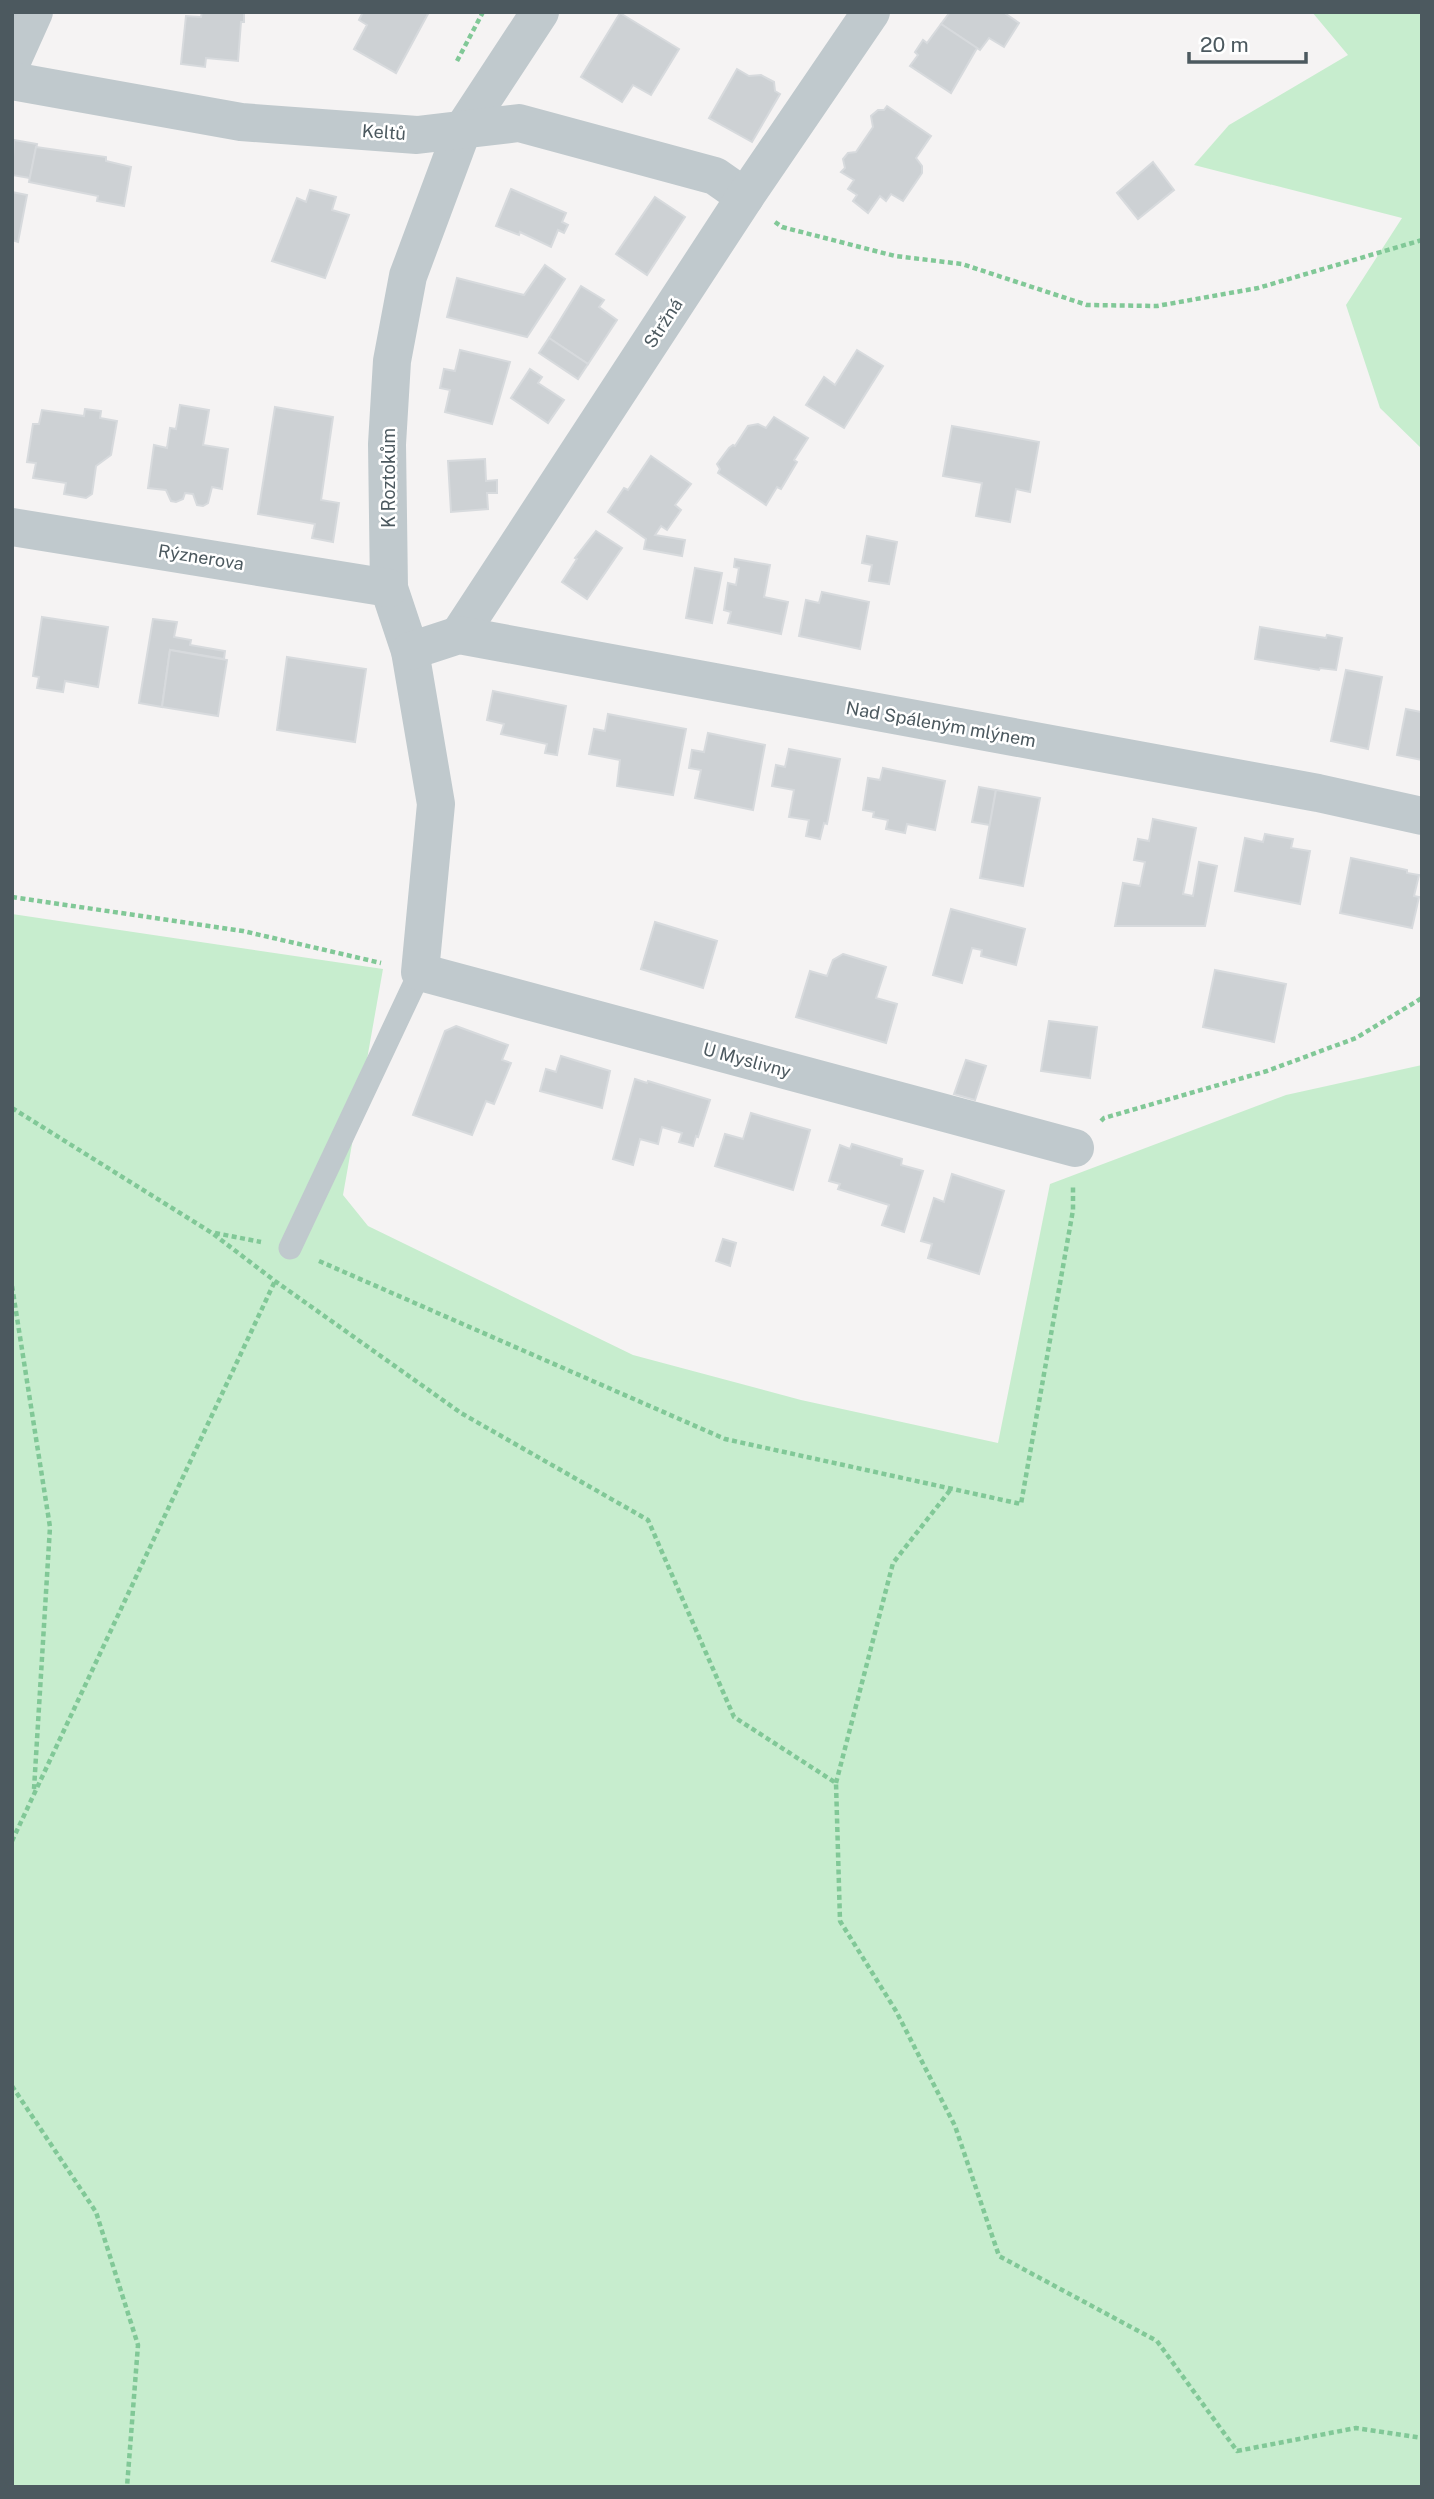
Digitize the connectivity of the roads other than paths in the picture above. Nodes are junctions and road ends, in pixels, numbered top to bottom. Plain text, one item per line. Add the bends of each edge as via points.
1 (34, 12) edge
2 (540, 12) edge
3 (871, 12) edge
4 (12, 61) edge
5 (12, 81) edge
6 (462, 131) junction
7 (745, 197) junction
8 (12, 527) edge
9 (389, 588) junction
10 (459, 635) junction
11 (410, 651) junction
12 (1422, 817) edge
13 (420, 972) junction
14 (1075, 1148) road end
15 (290, 1248) road end

1 - 4 street
2 - 6 street, K Roztokům
3 - 7 street, Stržná
5 - 6 street, Keltů via 241,122 417,135
6 - 7 street, Keltů via 519,123 715,176
6 - 9 street, K Roztokům via 408,276 392,361 387,444
7 - 10 street, Stržná
8 - 9 street, Rýznerova
9 - 11 street, K Roztokům
10 - 11 street
10 - 12 street, Nad Spáleným mlýnem via 1318,793
11 - 13 street, K Roztokům via 436,804
13 - 14 street, U Myslivny
13 - 15 lane

